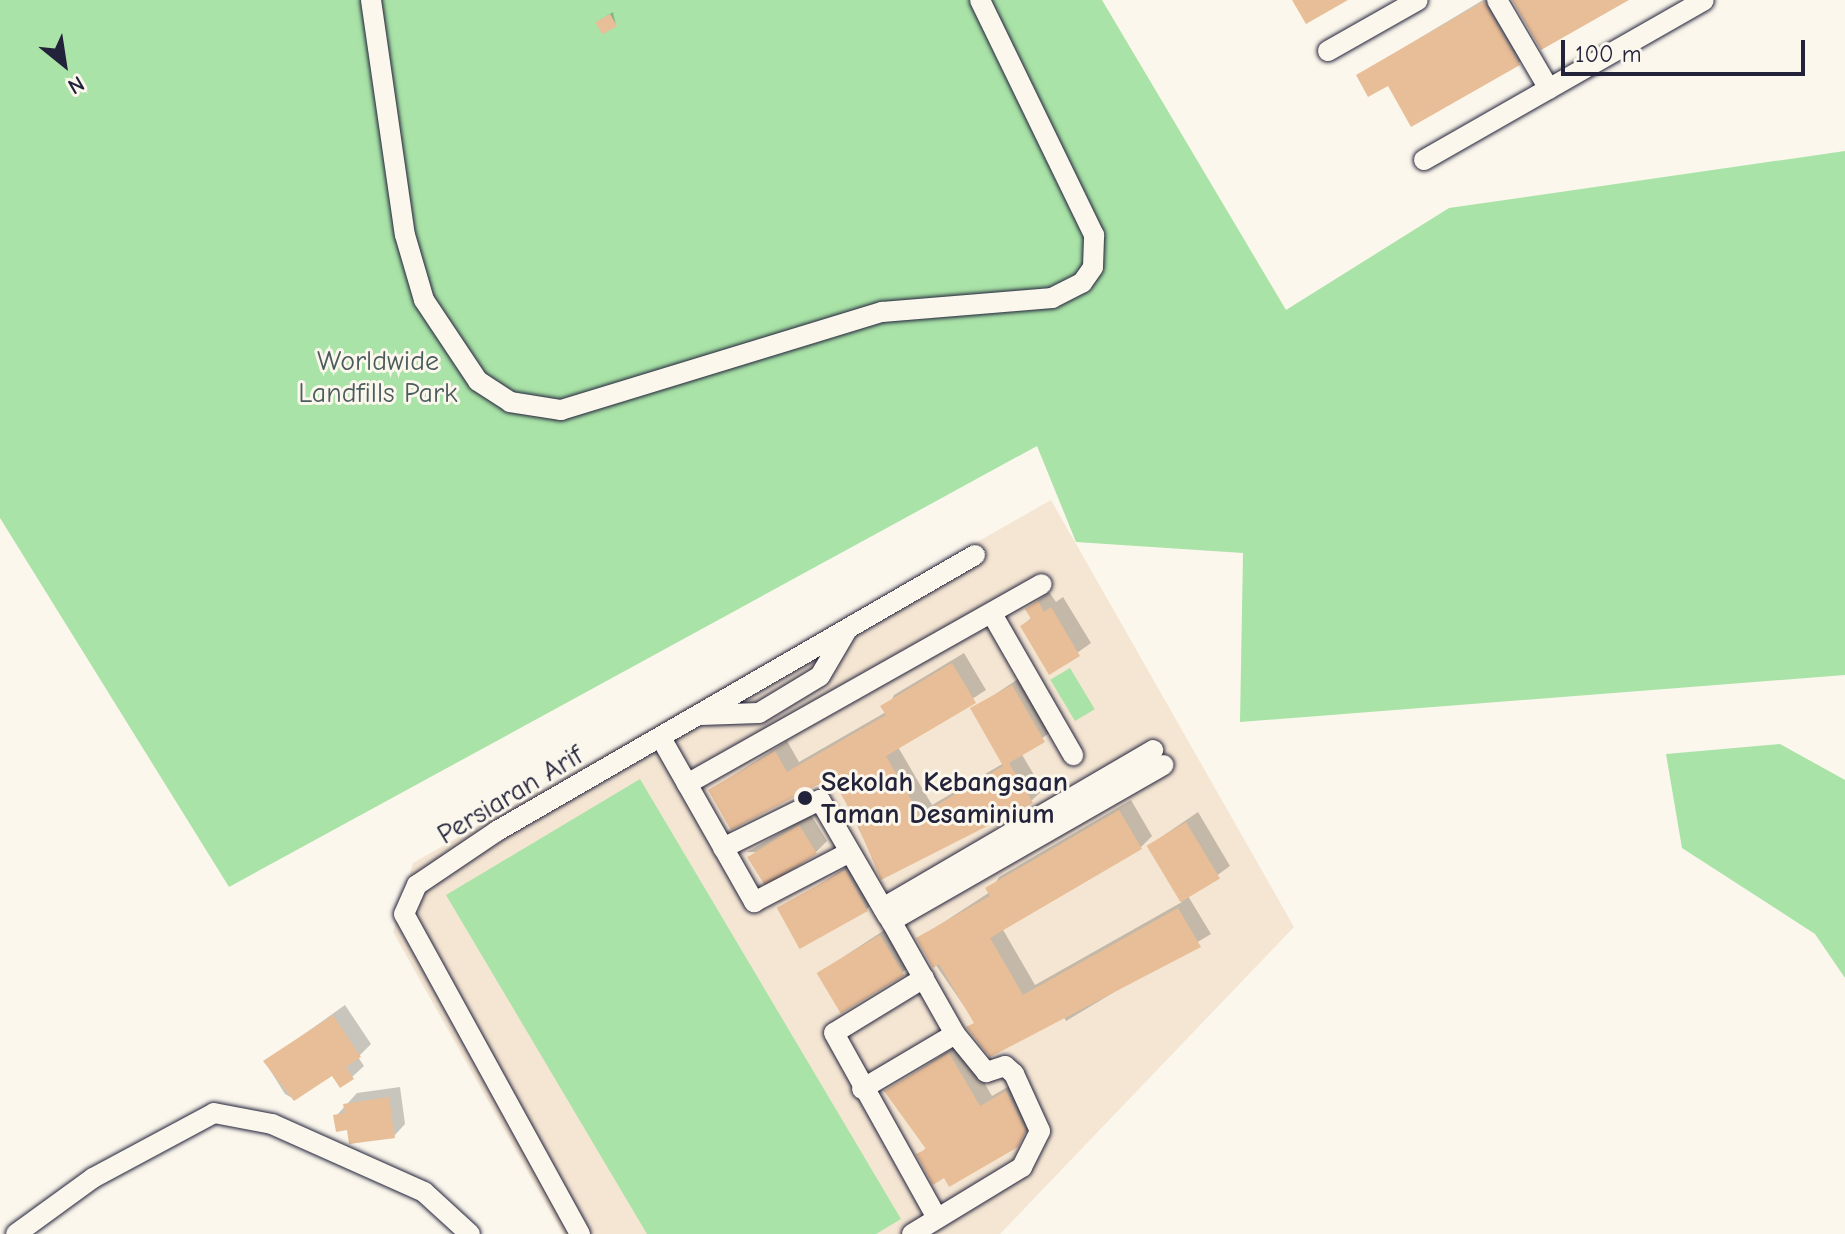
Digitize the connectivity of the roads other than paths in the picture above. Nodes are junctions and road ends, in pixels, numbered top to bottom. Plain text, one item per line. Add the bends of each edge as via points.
1 (371, 0) edge
2 (980, 0) edge
3 (1418, 0) edge
4 (1497, 0) edge
5 (1704, 0) edge
6 (1328, 51) dead end
7 (1549, 89) junction
8 (1424, 160) dead end
9 (975, 555) dead end
10 (1042, 584) dead end
11 (992, 614) junction
12 (661, 738) junction
13 (1073, 755) dead end
14 (1158, 758) dead end
15 (687, 784) junction
16 (723, 848) junction
17 (850, 852) junction
18 (887, 914) junction
19 (924, 978) junction
20 (955, 1034) junction
21 (862, 1089) junction
22 (937, 1218) junction
23 (16, 1234) edge
24 (470, 1234) edge
25 (580, 1234) edge
26 (912, 1234) edge

1 - 2 street via 397,189 424,300 478,381 510,402 561,410 882,312 1052,298 1082,283 1093,267 1094,235
3 - 6 street
4 - 7 street
5 - 7 street
7 - 8 street
9 - 12 street, Persiaran Arif
10 - 11 street
11 - 13 street
11 - 15 street
12 - 15 street
12 - 25 street, Persiaran Arif via 417,885 404,914
14 - 18 street
15 - 16 street
16 - 17 street via 820,800
16 - 17 street via 754,902
17 - 18 street
18 - 19 street
19 - 20 street
19 - 21 street via 834,1033
20 - 21 street
20 - 22 street via 986,1072 1005,1066 1014,1074 1040,1131 1022,1167
21 - 22 street
22 - 26 street
23 - 24 street via 93,1178 214,1113 272,1124 424,1192

